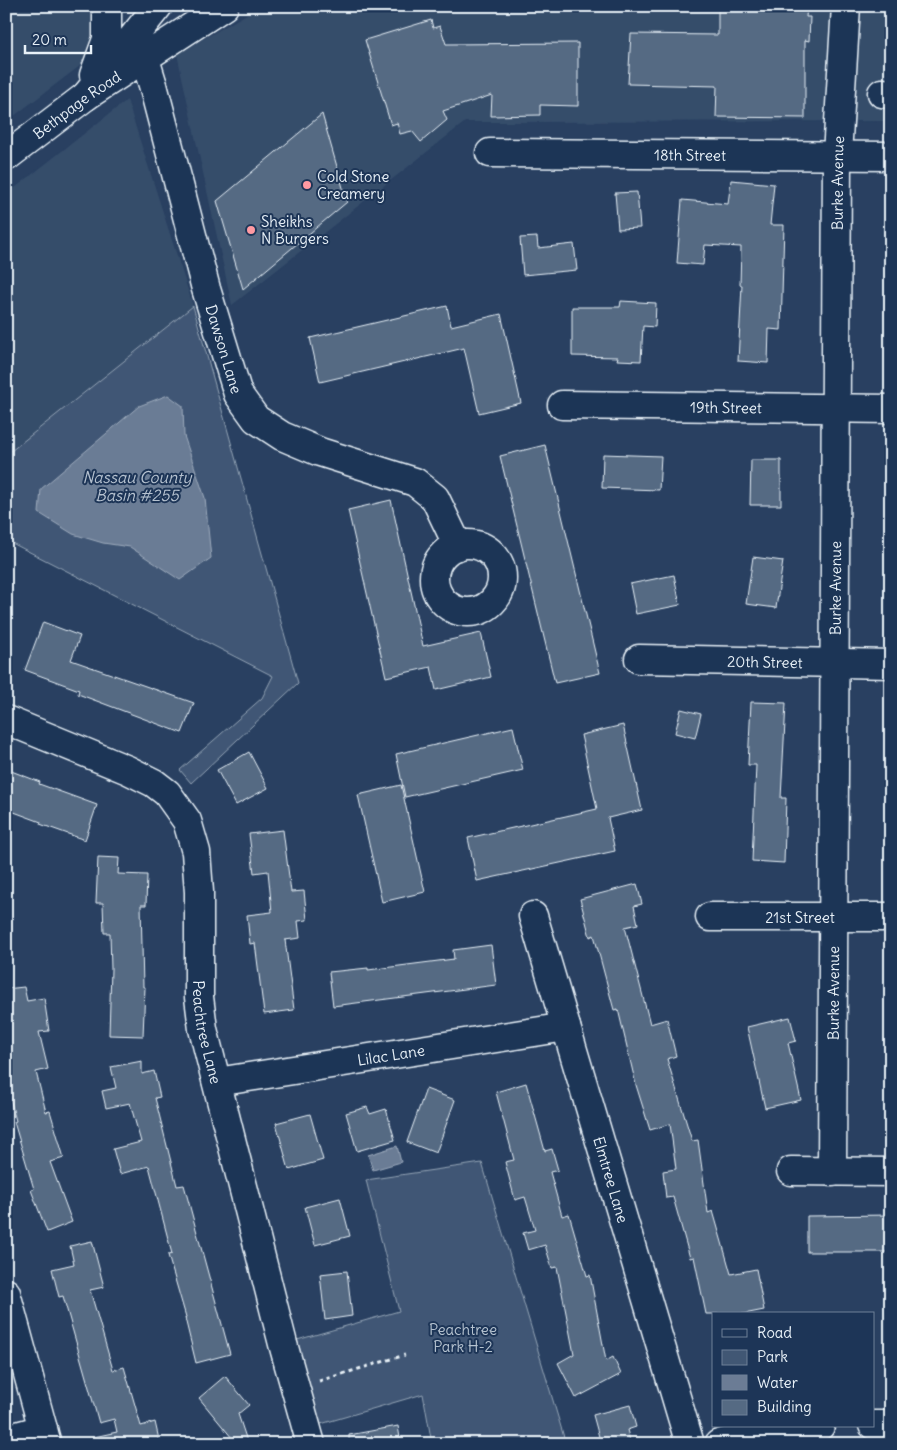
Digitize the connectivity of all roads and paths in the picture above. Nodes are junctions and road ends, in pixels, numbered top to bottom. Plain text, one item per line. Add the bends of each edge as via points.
1 (107, 6) edge
2 (158, 6) edge
3 (224, 6) edge
4 (846, 6) edge
5 (141, 45) junction
6 (86, 96) junction
7 (490, 153) dead end
8 (837, 155) junction
9 (891, 156) edge
10 (6, 157) edge
11 (562, 405) dead end
12 (836, 409) junction
13 (891, 409) edge
14 (458, 546) dead end
15 (639, 659) dead end
16 (834, 664) junction
17 (891, 664) edge
18 (6, 720) edge
19 (533, 916) dead end
20 (832, 916) junction
21 (710, 917) dead end
22 (891, 917) edge
23 (566, 1027) junction
24 (216, 1082) junction
25 (791, 1171) dead end
26 (832, 1172) junction
27 (891, 1172) edge
28 (6, 1293) edge
29 (404, 1355) dead end
30 (295, 1389) junction
31 (874, 1425) edge
32 (891, 1425) edge
33 (798, 1428) edge
34 (45, 1437) edge
35 (6, 1440) edge
36 (311, 1444) edge
37 (690, 1444) edge
38 (718, 1444) edge

1 - 6 street via 107,39
2 - 5 street, Bethpage Road
3 - 5 street
4 - 8 street, Burke Avenue
5 - 6 street, Bethpage Road
5 - 14 street, Dawson Lane via 206,289 238,394 256,419 282,436 320,452 415,482 435,498
6 - 10 street, Bethpage Road
7 - 8 street, 18th Street
8 - 9 street, 18th Street
8 - 12 street, Burke Avenue
11 - 12 street, 19th Street
12 - 13 street, 19th Street
12 - 16 street, Burke Avenue
15 - 16 street, 20th Street
16 - 17 street, 20th Street
16 - 20 street, Burke Avenue
18 - 24 street, Peachtree Lane via 154,782 167,793 187,821 196,852 199,892 199,998
19 - 23 street, Elmtree Lane
20 - 21 street, 21st Street
20 - 22 street, 21st Street
20 - 26 street, Burke Avenue
23 - 24 street, Lilac Lane
23 - 37 street, Elmtree Lane
24 - 30 street, Peachtree Lane
25 - 26 street
26 - 27 street
28 - 34 street
29 - 30 path
30 - 36 street, Peachtree Lane
31 - 32 street
33 - 38 street via 764,1431
34 - 35 street

